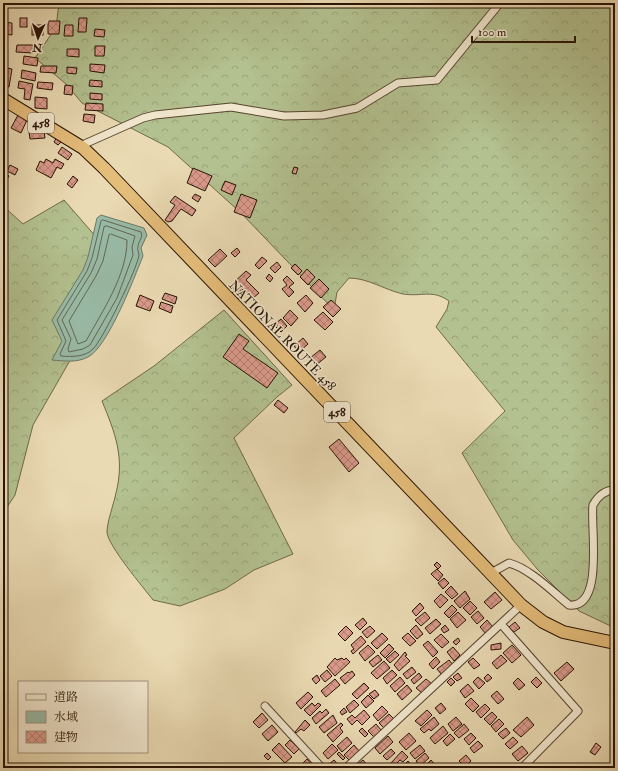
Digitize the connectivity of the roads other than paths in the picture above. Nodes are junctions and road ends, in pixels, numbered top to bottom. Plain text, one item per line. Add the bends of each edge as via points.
1 (500, 3) edge
2 (3, 99) edge
3 (80, 146) junction
4 (615, 490) edge
5 (491, 573) junction
6 (521, 605) junction
7 (501, 624) junction
8 (615, 643) edge
9 (265, 706) dead end
10 (322, 768) edge
11 (346, 768) edge
12 (522, 768) edge

1 - 3 street via 437,80 398,83 357,108 301,117 231,107 155,115
2 - 3 highway, NATIONAL ROUTE 458 / 458
3 - 5 highway, NATIONAL ROUTE 458 / 458 via 104,168
4 - 5 street via 603,493 593,505 591,583 583,602 568,606 526,571 509,563
5 - 6 highway, NATIONAL ROUTE 458 / 458
6 - 7 street
6 - 8 highway, NATIONAL ROUTE 458 / 458 via 543,622 563,632
7 - 11 street
7 - 12 street via 578,711
9 - 10 street

